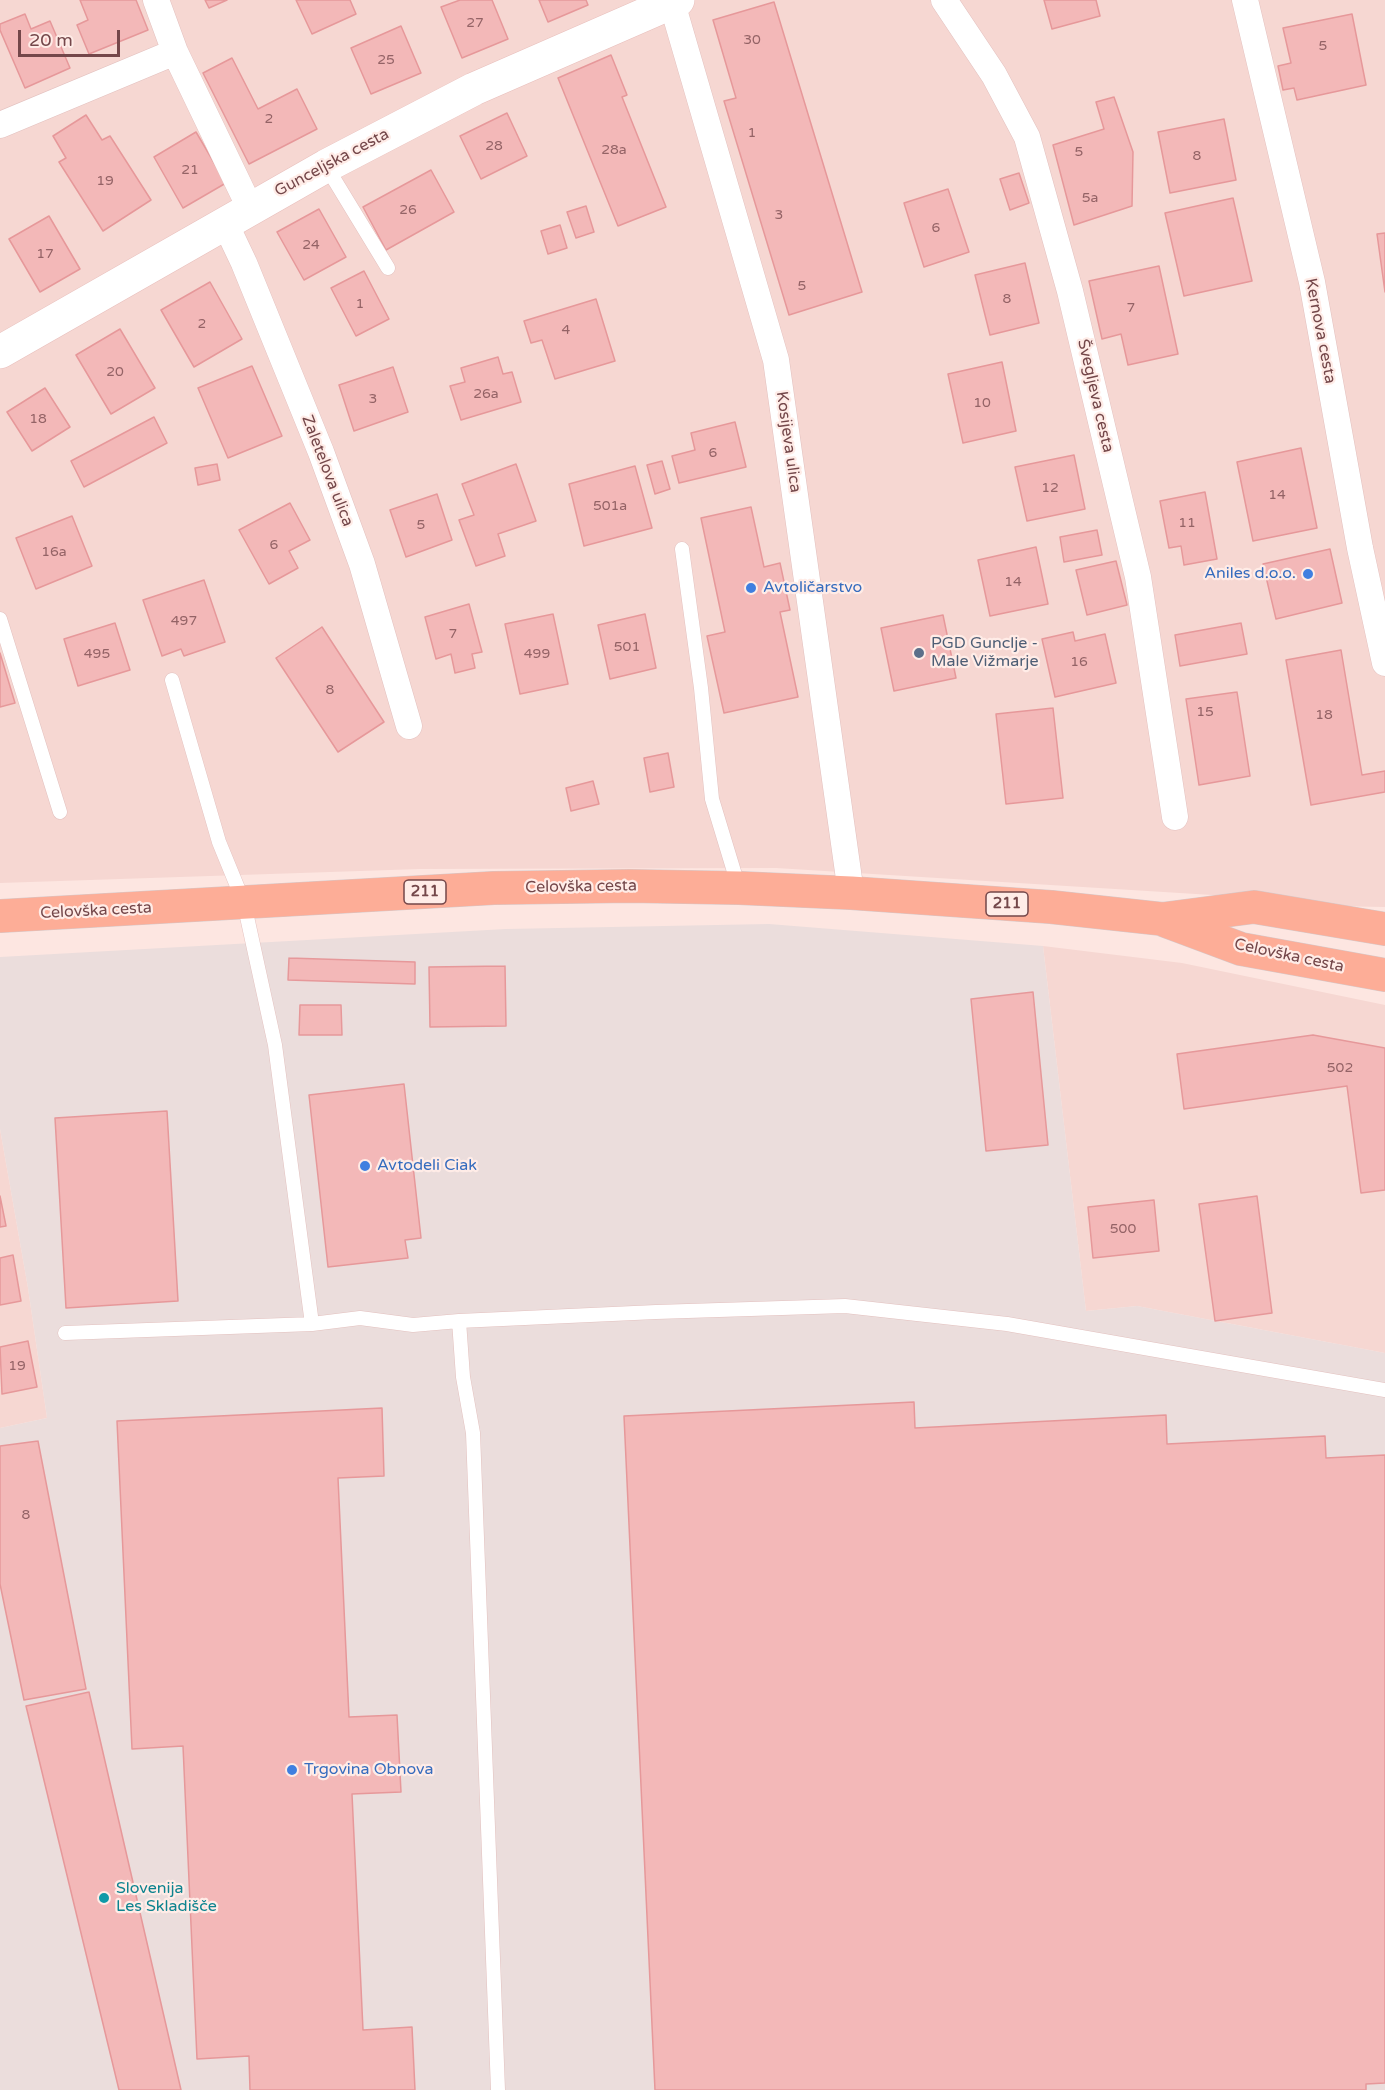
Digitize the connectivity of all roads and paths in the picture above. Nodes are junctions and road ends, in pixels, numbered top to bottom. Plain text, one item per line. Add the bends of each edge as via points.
1 (156, 0) edge
2 (944, 0) edge
3 (1245, 0) edge
4 (675, 1) edge
5 (175, 52) junction
6 (0, 125) edge
7 (326, 166) junction
8 (237, 216) junction
9 (388, 268) dead end
10 (0, 352) edge
11 (682, 549) dead end
12 (0, 619) edge
13 (1385, 663) edge
14 (172, 680) dead end
15 (409, 726) dead end
16 (60, 812) dead end
17 (1175, 817) dead end
18 (739, 888) junction
19 (851, 893) junction
20 (244, 903) junction
21 (0, 916) edge
22 (1162, 919) junction
23 (1385, 929) edge
24 (1385, 975) edge
25 (459, 1321) junction
26 (312, 1324) junction
27 (66, 1333) dead end
28 (1385, 1390) edge
29 (498, 2090) edge

1 - 5 street, Zaletelova ulica
2 - 17 street, Švegljeva cesta via 994,75 1027,137 1070,291 1138,577
3 - 13 street, Kernova cesta via 1312,282
4 - 7 street, Gunceljska cesta via 474,88
4 - 19 street, Kosijeva ulica via 776,360
5 - 6 street
5 - 8 street, Zaletelova ulica
7 - 8 street, Gunceljska cesta
7 - 9 lane
8 - 10 street, Gunceljska cesta
8 - 15 street, Zaletelova ulica via 244,263 362,564
11 - 18 lane via 712,799
12 - 16 lane
14 - 20 lane via 219,842
18 - 19 main road, Celovška cesta / 211
18 - 20 main road, Celovška cesta / 211 via 494,888
19 - 22 main road, Celovška cesta / 211
20 - 21 main road, Celovška cesta / 211
20 - 26 lane via 275,1046
22 - 23 main road, Celovška cesta / 211 via 1254,907
22 - 24 main road, Celovška cesta / 211 via 1241,949
25 - 26 lane via 413,1324 360,1318
25 - 28 lane via 845,1305 1007,1324
25 - 29 lane via 473,1433
26 - 27 lane

